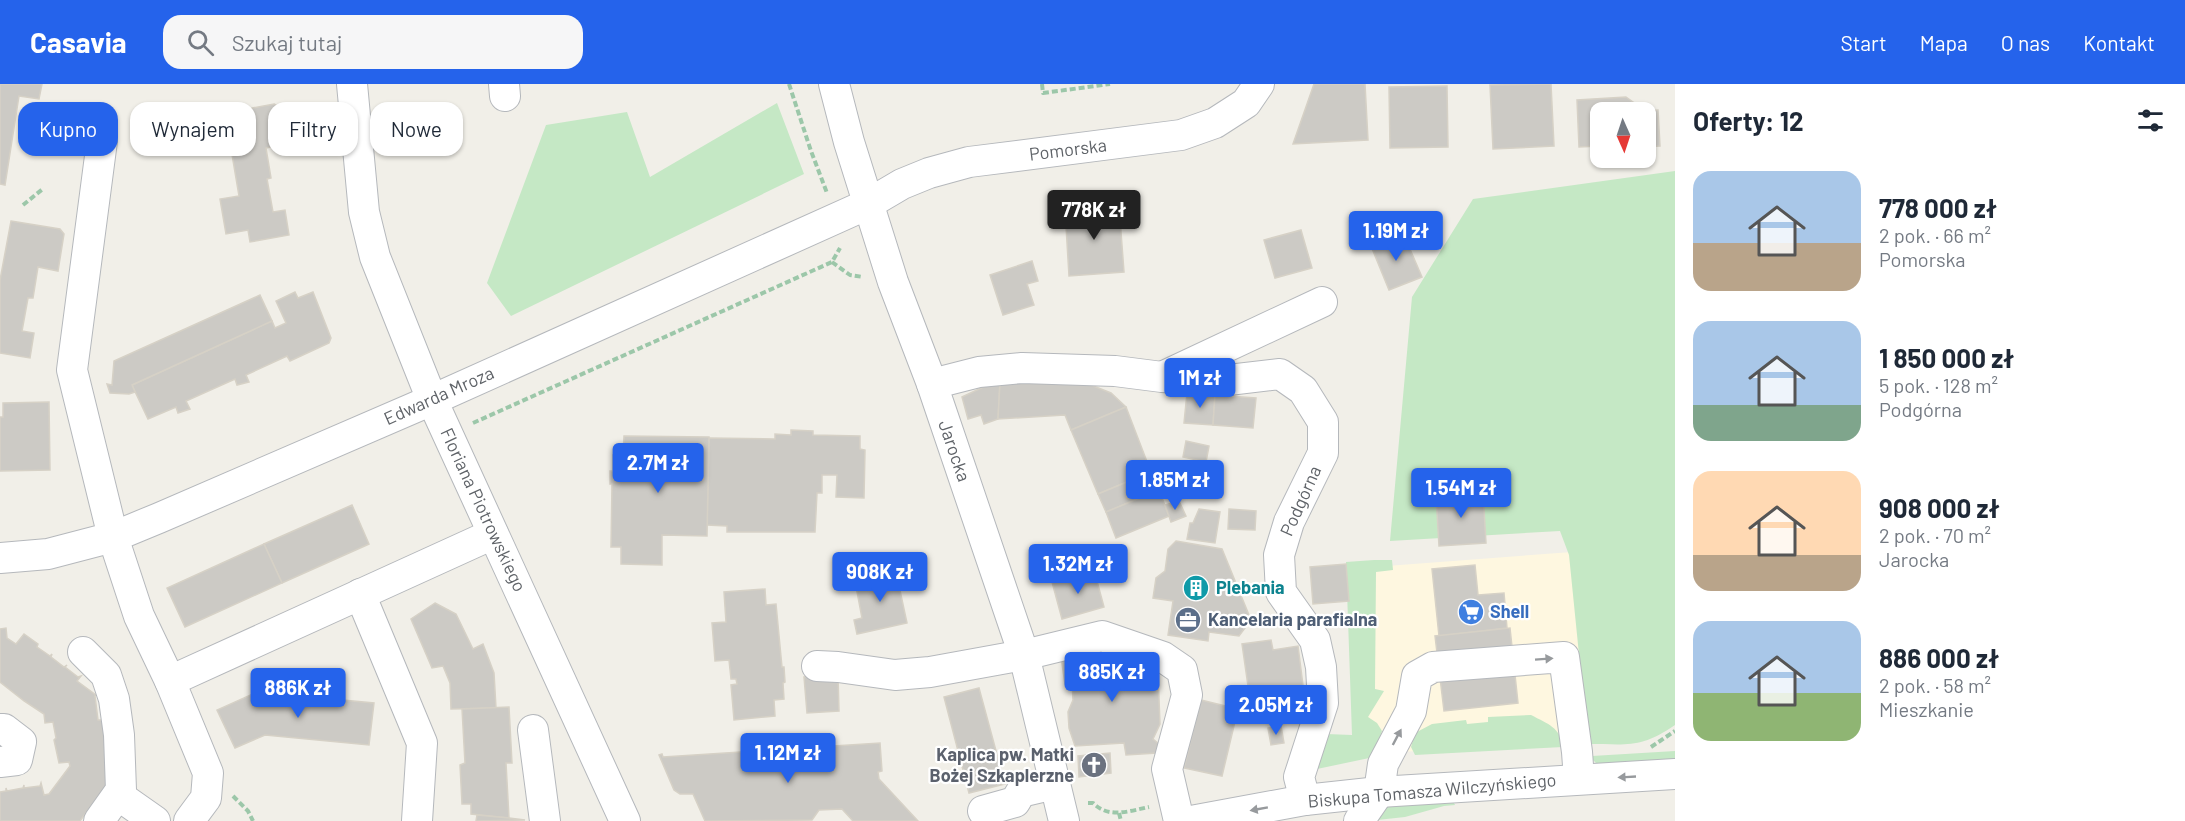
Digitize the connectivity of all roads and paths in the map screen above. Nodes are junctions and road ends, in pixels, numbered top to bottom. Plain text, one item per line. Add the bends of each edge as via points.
1 (352, 84) edge
2 (789, 84) edge
3 (834, 84) edge
4 (1042, 84) edge
5 (1110, 84) edge
6 (1259, 84) edge
7 (100, 156) edge
8 (44, 188) dead end
9 (831, 202) dead end
10 (868, 204) junction
11 (23, 205) dead end
12 (845, 239) dead end
13 (832, 262) junction
14 (866, 277) dead end
15 (1323, 302) dead end
16 (1161, 378) junction
17 (932, 384) junction
18 (432, 400) junction
19 (448, 435) junction
20 (493, 534) junction
21 (114, 537) junction
22 (0, 558) edge
23 (360, 594) junction
24 (83, 652) dead end
25 (1024, 655) junction
26 (817, 666) dead end
27 (170, 681) junction
28 (0, 729) edge
29 (533, 730) dead end
30 (1675, 731) edge
31 (1651, 748) dead end
32 (0, 762) edge
33 (1675, 774) edge
34 (1579, 779) junction
35 (1055, 784) junction
36 (1379, 792) junction
37 (231, 794) dead end
38 (118, 795) junction
39 (1305, 800) junction
40 (983, 811) dead end
41 (1119, 813) dead end
42 (99, 821) edge
43 (155, 821) edge
44 (189, 821) edge
45 (253, 821) edge
46 (417, 821) edge
47 (545, 821) edge
48 (626, 821) edge
49 (1064, 821) edge
50 (1121, 821) edge
51 (1179, 821) edge
52 (1191, 821) edge
53 (1359, 821) edge

1 - 18 street, Floriana Piotrowskiego via 364,212 375,257
2 - 9 path
3 - 10 street, Jarocka
4 - 5 path via 1043,93
6 - 10 street, Pomorska via 1246,103 1215,123 1181,135 969,162 902,184
7 - 21 street via 72,370
8 - 11 path
10 - 17 street, Jarocka
10 - 18 street, Edwarda Mroza
12 - 13 path
13 - 14 path via 850,275
13 - 19 path
15 - 16 street
16 - 17 street, Podgórna via 1115,371 1022,368 979,372
16 - 39 street, Podgórna via 1220,381 1280,374 1303,390 1323,422 1323,453 1289,522 1279,555 1281,592 1315,640 1321,667 1323,703 1299,777
17 - 25 street, Jarocka
18 - 19 street, Floriana Piotrowskiego
18 - 21 street, Edwarda Mroza
19 - 20 street, Floriana Piotrowskiego
20 - 23 street
20 - 48 street, Floriana Piotrowskiego
21 - 22 street, Edwarda Mroza via 48,554
21 - 27 street via 139,615
23 - 27 street
23 - 46 street via 422,743
24 - 38 street via 106,675 114,699 121,790
25 - 26 street via 895,675
25 - 35 street, Jarocka
25 - 51 street via 1102,636 1163,657 1182,670 1187,695 1167,769
27 - 44 street via 208,773 206,798
28 - 32 street via 21,742 17,760
29 - 47 street
30 - 31 path
33 -> 34 street, Biskupa Tomasza Wilczyńskiego
34 - 36 street, Biskupa Tomasza Wilczyńskiego
36 -> 34 street via 1383,764 1411,711 1417,676 1432,667 1564,657
35 - 40 street via 1021,792 1015,802
35 - 49 street, Jarocka
36 - 39 street, Biskupa Tomasza Wilczyńskiego
36 - 53 street
37 - 45 path
38 - 42 street
38 - 43 street
39 -> 52 street, Biskupa Tomasza Wilczyńskiego
41 - 50 path

